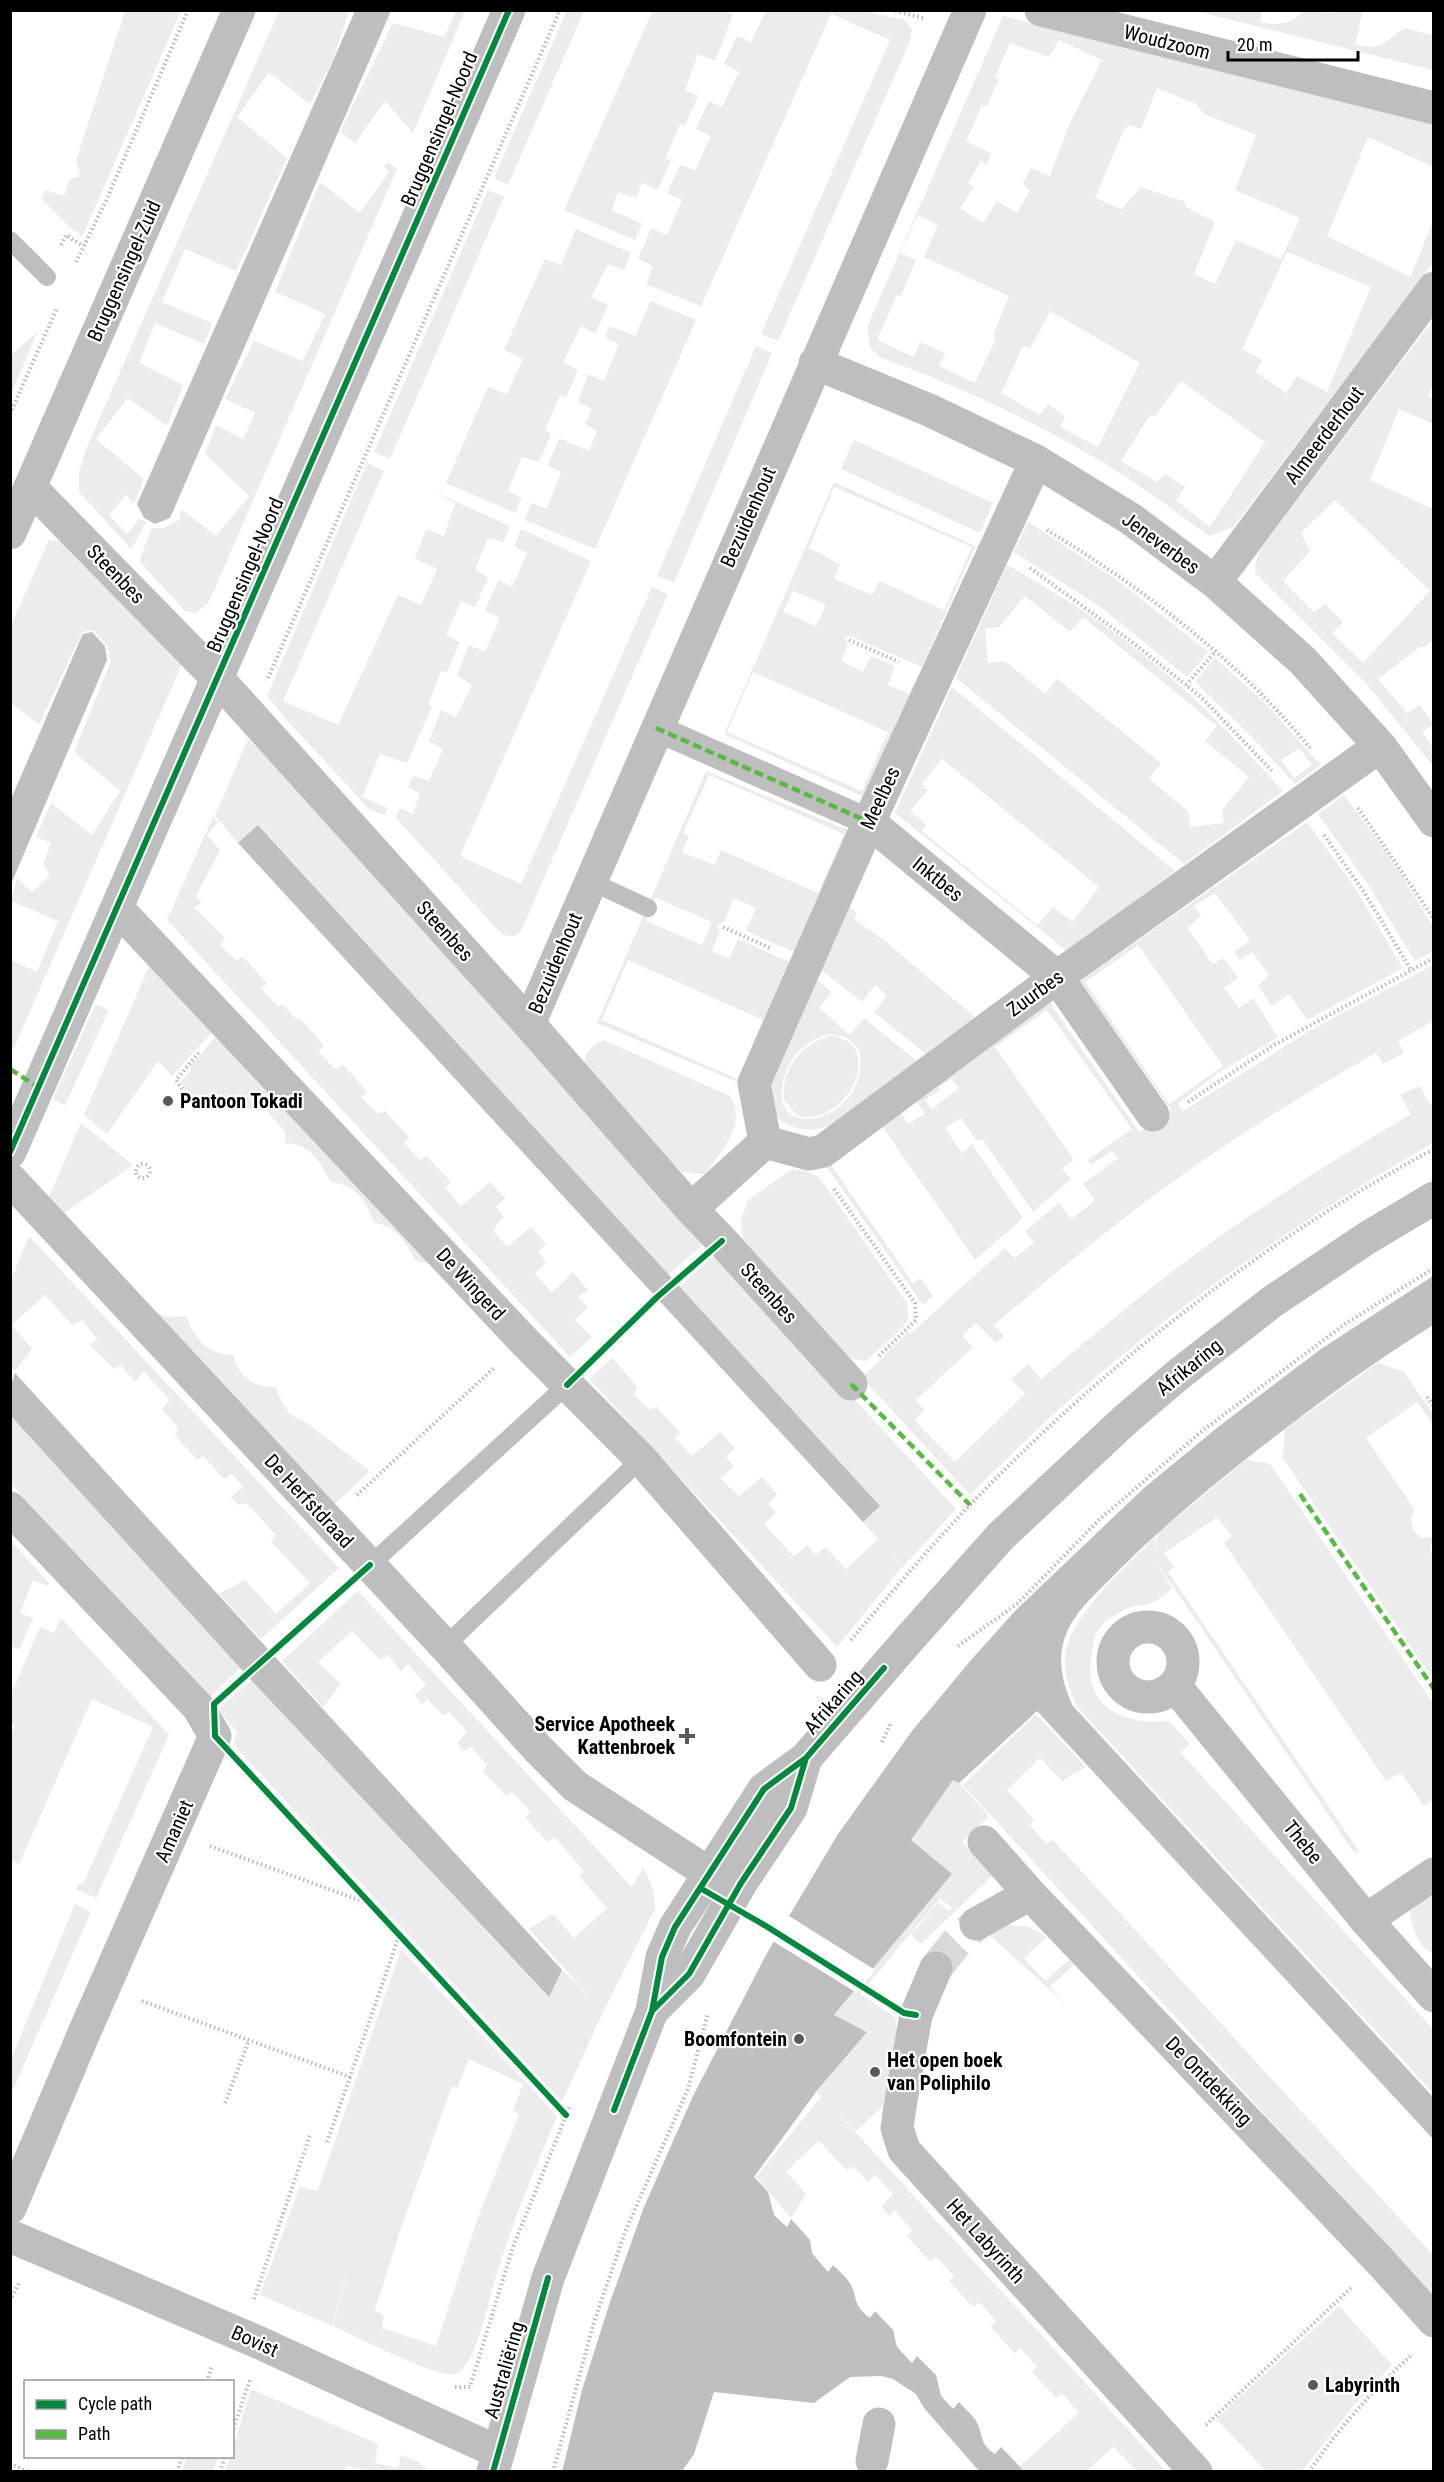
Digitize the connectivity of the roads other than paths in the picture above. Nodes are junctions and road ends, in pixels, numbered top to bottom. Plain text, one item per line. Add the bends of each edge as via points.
1 (238, 10) edge
2 (509, 10) edge
3 (970, 10) edge
4 (1041, 10) edge
5 (1434, 108) edge
6 (10, 240) edge
7 (46, 277) dead end
8 (1434, 288) edge
9 (815, 363) junction
10 (1036, 460) junction
11 (30, 487) junction
12 (10, 532) edge
13 (1215, 582) junction
14 (218, 679) junction
15 (656, 728) junction
16 (1380, 746) junction
17 (1434, 821) edge
18 (868, 822) junction
19 (590, 881) junction
20 (117, 908) junction
21 (648, 908) dead end
22 (1057, 977) junction
23 (529, 1024) junction
24 (1153, 1115) dead end
25 (765, 1142) junction
26 (10, 1152) edge
27 (10, 1179) edge
28 (1434, 1198) edge
29 (691, 1209) junction
30 (851, 1384) road end
31 (567, 1385) junction
32 (641, 1459) junction
33 (10, 1508) edge
34 (369, 1564) junction
35 (445, 1646) junction
36 (820, 1665) dead end
37 (1175, 1686) dead end
38 (806, 1758) junction
39 (984, 1842) dead end
40 (710, 1872) junction
41 (1434, 1874) edge
42 (736, 1891) junction
43 (1030, 1894) junction
44 (1366, 1920) junction
45 (976, 1924) tunnel mouth
46 (936, 1968) tunnel mouth
47 (1434, 1996) edge
48 (652, 2012) junction
49 (10, 2208) edge
50 (10, 2236) edge
51 (1434, 2321) edge
52 (879, 2424) dead end
53 (872, 2461) dead end
54 (1186, 2461) edge
55 (496, 2462) edge

1 - 11 street, Bruggensingel-Zuid
2 - 14 street, Bruggensingel-Noord
3 - 9 street, Bezuidenhout
4 - 5 street, Woudzoom
6 - 7 lane
8 - 13 street, Almeerderhout
9 - 10 street, Jeneverbes
9 - 15 street, Bezuidenhout
10 - 13 street, Jeneverbes via 1131,519
10 - 18 street, Meelbes
11 - 12 street, Bruggensingel-Zuid
11 - 14 street, Steenbes
13 - 16 street, Jeneverbes via 1303,661
14 - 20 street, Bruggensingel-Noord
14 - 23 street, Steenbes
15 - 18 street, Inktbes
15 - 19 street, Bezuidenhout
16 - 17 street, Jeneverbes
16 - 22 street, Zuurbes
18 - 22 street, Inktbes
18 - 25 street, Meelbes via 754,1083
19 - 21 lane
19 - 23 street, Bezuidenhout
20 - 26 street, Bruggensingel-Noord
20 - 31 street, De Wingerd
22 - 24 street, Inktbes
22 - 25 street, Zuurbes via 823,1151 810,1154
23 - 29 street, Steenbes
25 - 29 street
27 - 34 street, De Herfstdraad
28 - 38 street, Afrikaring via 1273,1301 1125,1420 1001,1536
29 - 30 street, Steenbes
31 - 32 street, De Wingerd
31 - 34 lane
32 - 35 lane
32 - 36 street, De Wingerd
33 - 49 street, Amaniet via 198,1707 215,1736
34 - 35 street, De Herfstdraad
35 - 40 street, De Herfstdraad via 575,1786
37 - 44 street, Thebe
38 - 40 street, Afrikaring via 764,1790
38 - 42 street, Afrikaring via 791,1808
39 - 43 street, De Ontdekking
40 - 42 street, De Herfstdraad
40 - 48 street, Australiëring via 675,1927 662,1957
41 - 44 street
42 - 48 street, Australiëring via 689,1974
43 - 45 street
43 - 51 street, De Ontdekking
44 - 47 street, Thebe
46 - 54 street, Het Labyrinth via 916,2015 900,2100 897,2127 904,2150
48 - 55 street, Australiëring via 548,2278
50 - 55 street, Bovist via 260,2343
52 - 53 street

